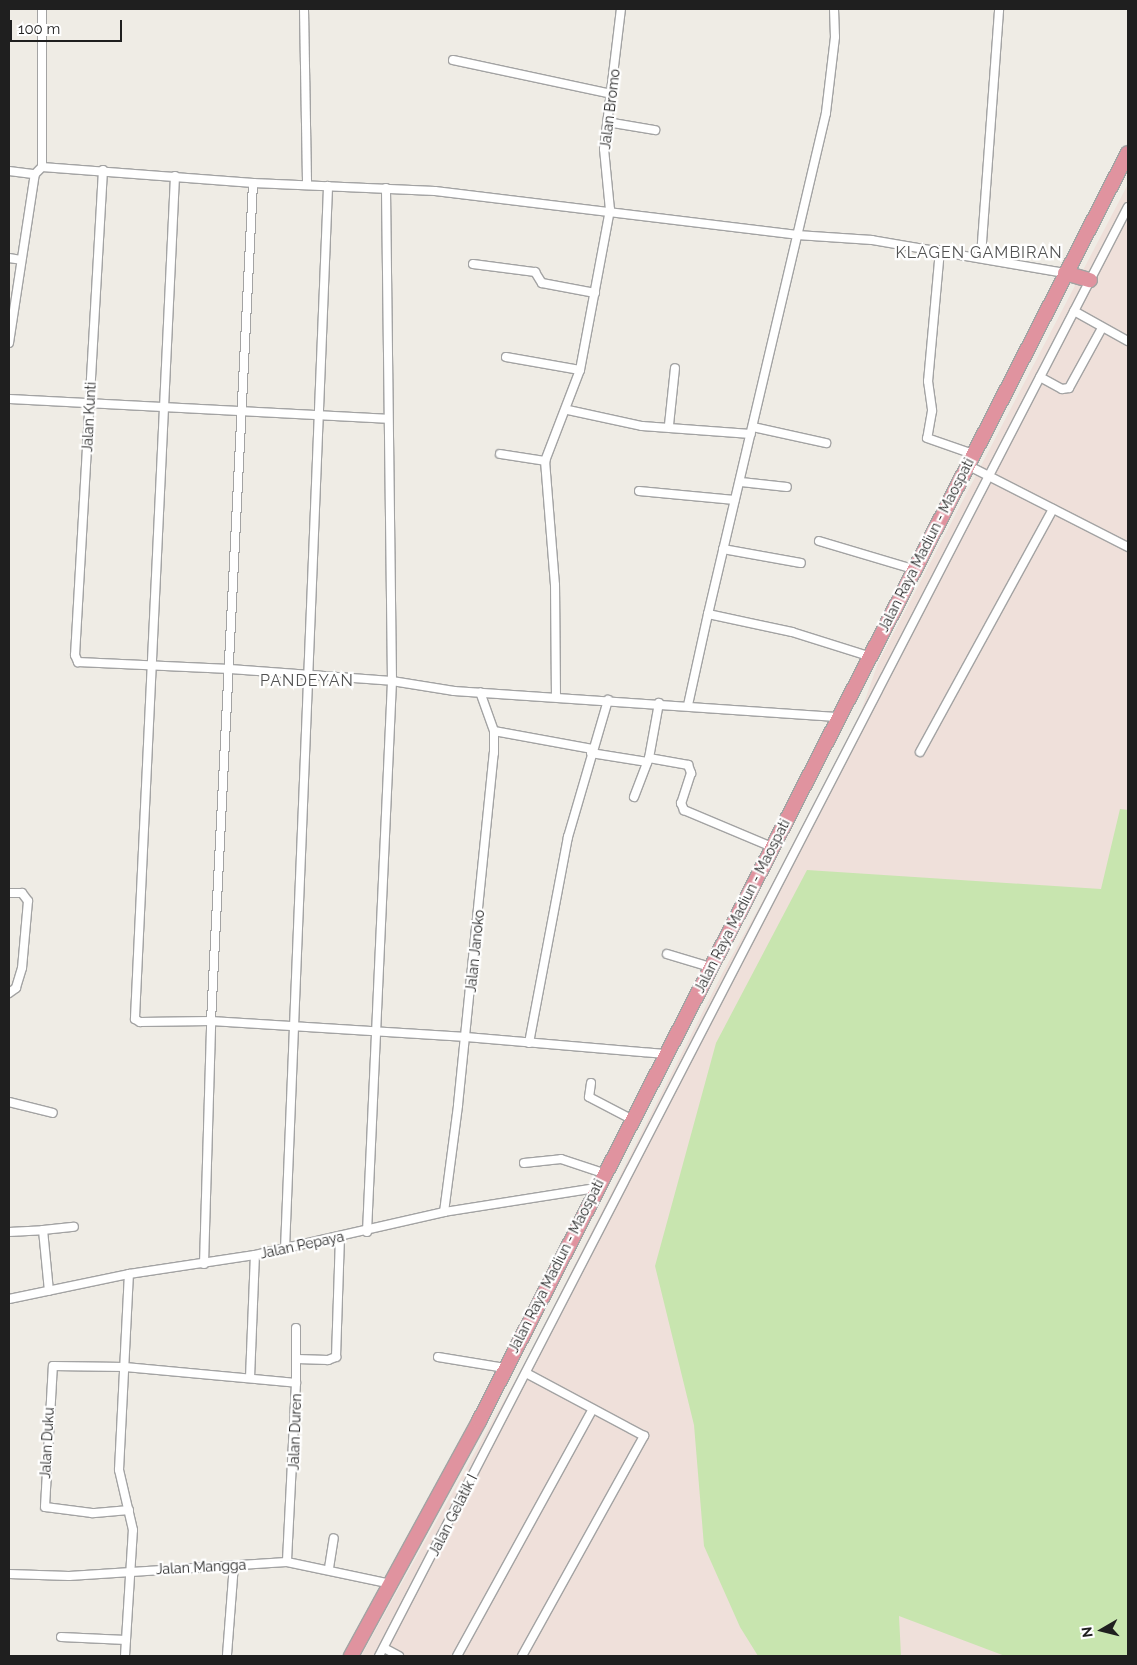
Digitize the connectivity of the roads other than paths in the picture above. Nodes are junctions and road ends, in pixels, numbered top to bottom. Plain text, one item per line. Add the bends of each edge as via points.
1 (42, 9) edge
2 (304, 9) edge
3 (621, 9) edge
4 (834, 9) edge
5 (999, 9) edge
6 (453, 60) dead end
7 (612, 94) junction
8 (607, 122) junction
9 (655, 130) dead end
10 (1128, 155) edge
11 (42, 167) junction
12 (103, 170) junction
13 (9, 172) edge
14 (35, 174) junction
15 (174, 176) junction
16 (253, 183) junction
17 (307, 185) junction
18 (328, 186) junction
19 (386, 188) junction
20 (1128, 207) edge
21 (610, 210) junction
22 (797, 235) junction
23 (940, 250) junction
24 (981, 256) junction
25 (9, 258) edge
26 (21, 260) junction
27 (473, 264) dead end
28 (1065, 273) junction
29 (1090, 280) junction
30 (595, 293) junction
31 (1074, 311) junction
32 (1102, 328) junction
33 (1128, 341) edge
34 (9, 343) edge
35 (506, 357) dead end
36 (674, 368) dead end
37 (580, 370) junction
38 (1040, 377) junction
39 (9, 399) edge
40 (90, 404) junction
41 (163, 409) junction
42 (568, 410) junction
43 (242, 412) junction
44 (319, 416) junction
45 (387, 419) junction
46 (669, 425) junction
47 (752, 430) junction
48 (826, 443) dead end
49 (500, 454) dead end
50 (970, 460) junction
51 (545, 461) junction
52 (990, 477) junction
53 (741, 482) junction
54 (788, 487) dead end
55 (639, 491) dead end
56 (735, 500) junction
57 (1053, 509) junction
58 (819, 542) dead end
59 (1128, 547) edge
60 (723, 549) junction
61 (801, 563) dead end
62 (913, 569) junction
63 (708, 614) junction
64 (868, 656) junction
65 (153, 664) junction
66 (230, 669) junction
67 (307, 675) junction
68 (392, 681) junction
69 (480, 692) junction
70 (556, 697) junction
71 (608, 700) junction
72 (659, 703) junction
73 (688, 704) junction
74 (840, 717) junction
75 (494, 731) junction
76 (592, 751) junction
77 (920, 752) dead end
78 (648, 760) junction
79 (634, 797) dead end
80 (772, 847) junction
81 (9, 893) edge
82 (667, 954) dead end
83 (710, 967) junction
84 (9, 993) edge
85 (211, 1021) junction
86 (292, 1026) junction
87 (376, 1031) junction
88 (466, 1037) junction
89 (529, 1043) junction
90 (665, 1054) junction
91 (591, 1083) dead end
92 (9, 1102) edge
93 (53, 1113) dead end
94 (631, 1119) junction
95 (524, 1163) dead end
96 (603, 1173) junction
97 (595, 1188) junction
98 (444, 1212) junction
99 (74, 1227) dead end
100 (42, 1230) junction
101 (9, 1232) edge
102 (367, 1232) junction
103 (340, 1237) junction
104 (285, 1249) junction
105 (255, 1255) junction
106 (204, 1264) junction
107 (129, 1274) junction
108 (48, 1291) junction
109 (9, 1299) edge
110 (296, 1328) dead end
111 (297, 1358) junction
112 (438, 1358) dead end
113 (125, 1367) junction
114 (505, 1368) junction
115 (526, 1374) junction
116 (250, 1378) junction
117 (296, 1383) junction
118 (593, 1409) junction
119 (129, 1510) junction
120 (334, 1538) dead end
121 (287, 1562) junction
122 (234, 1565) junction
123 (329, 1568) junction
124 (130, 1570) junction
125 (9, 1574) edge
126 (391, 1584) junction
127 (61, 1636) dead end
128 (126, 1640) junction
129 (384, 1648) junction
130 (227, 1655) dead end
131 (125, 1656) edge
132 (351, 1656) edge
133 (379, 1656) edge
134 (399, 1656) edge
135 (457, 1656) edge
136 (522, 1656) edge

1 - 11 street
2 - 17 street
3 - 7 street, Jalan Bromo
4 - 22 street via 835,37 826,113
5 - 24 street
6 - 7 street
7 - 8 street, Jalan Bromo
8 - 9 street
8 - 21 street, Jalan Bromo via 605,170
10 - 28 highway, Jalan Raya Madiun - Maospati
11 - 12 street
11 - 14 street
12 - 15 street
12 - 40 street, Jalan Kunti
13 - 14 street
14 - 26 street
15 - 16 street
15 - 41 street
16 - 17 street
16 - 43 street
17 - 18 street
18 - 19 street
18 - 44 street
19 - 21 street
19 - 45 street
20 - 29 street, Jalan Gelatik I
21 - 22 street
21 - 30 street, Jalan Bromo
22 - 23 street via 872,240
22 - 47 street
23 - 24 street
23 - 50 street via 928,381 932,411 927,438
24 - 28 street
25 - 26 street
26 - 34 street
27 - 30 street via 535,272 542,283
28 - 29 highway
28 - 50 highway, Jalan Raya Madiun - Maospati
29 - 31 street, Jalan Gelatik I
30 - 37 street, Jalan Bromo
31 - 32 street
31 - 38 street, Jalan Gelatik I
32 - 33 street
32 - 38 street via 1069,388 1062,389
35 - 37 street
36 - 46 street
37 - 42 street, Jalan Bromo
38 - 52 street, Jalan Gelatik I
39 - 40 street
40 - 41 street
40 - 65 street, Jalan Kunti via 75,655 78,662
41 - 43 street
41 - 65 street
42 - 46 street via 613,422
42 - 51 street, Jalan Bromo via 553,437
43 - 44 street
43 - 66 street
44 - 45 street
44 - 67 street
45 - 68 street
46 - 47 street
47 - 48 street
47 - 53 street
49 - 51 street
50 - 52 street
50 - 62 highway, Jalan Raya Madiun - Maospati
51 - 70 street via 555,585
52 - 57 street
52 - 115 street, Jalan Gelatik I
53 - 54 street
53 - 56 street
55 - 56 street
56 - 60 street
57 - 59 street
57 - 77 street
58 - 62 street
60 - 61 street
60 - 63 street
62 - 64 highway, Jalan Raya Madiun - Maospati
63 - 64 street via 792,632
63 - 73 street
64 - 74 highway, Jalan Raya Madiun - Maospati
65 - 66 street
65 - 85 street via 135,1018 146,1022
66 - 67 street
66 - 85 street
67 - 68 street
67 - 86 street
68 - 69 street
68 - 87 street
69 - 70 street
69 - 75 street, Jalan Janoko
70 - 71 street
71 - 72 street
71 - 76 street
72 - 73 street
72 - 78 street
73 - 74 street
74 - 80 highway, Jalan Raya Madiun - Maospati
75 - 76 street
75 - 88 street, Jalan Janoko
76 - 78 street
76 - 89 street via 568,837
78 - 79 street
78 - 80 street via 688,765 691,774 681,803 684,810
80 - 83 highway, Jalan Raya Madiun - Maospati
81 - 84 street via 22,893 28,901 22,968 16,988
82 - 83 street
83 - 90 highway, Jalan Raya Madiun - Maospati
85 - 86 street
85 - 106 street
86 - 87 street
86 - 104 street
87 - 88 street
87 - 102 street
88 - 89 street
88 - 98 street, Jalan Janoko
89 - 90 street
90 - 94 highway, Jalan Raya Madiun - Maospati
91 - 94 street via 589,1098
92 - 93 street
94 - 96 highway, Jalan Raya Madiun - Maospati
95 - 96 street via 568,1160
96 - 97 highway, Jalan Raya Madiun - Maospati
97 - 98 street, Jalan Pepaya
97 - 114 highway, Jalan Raya Madiun - Maospati
98 - 102 street, Jalan Pepaya
99 - 100 street
100 - 101 street
100 - 108 street
102 - 103 street, Jalan Pepaya
103 - 104 street, Jalan Pepaya
103 - 111 street via 336,1357 328,1360
104 - 105 street, Jalan Pepaya
105 - 106 street, Jalan Pepaya
105 - 116 street
106 - 107 street, Jalan Pepaya
107 - 108 street, Jalan Pepaya
107 - 113 street
108 - 109 street, Jalan Pepaya
110 - 111 street
111 - 117 street
112 - 114 street
113 - 116 street, Jalan Duren
113 - 119 street via 119,1477
113 - 119 street, Jalan Duku via 53,1366 44,1502 48,1510
114 - 126 highway, Jalan Raya Madiun - Maospati
115 - 118 street
115 - 129 street, Jalan Gelatik I
116 - 117 street, Jalan Duren
117 - 121 street, Jalan Duren
118 - 135 street
118 - 136 street via 644,1436
119 - 124 street via 133,1530
120 - 123 street
121 - 122 street, Jalan Mangga
121 - 123 street, Jalan Mangga
122 - 124 street, Jalan Mangga
122 - 130 street
123 - 126 street, Jalan Mangga
124 - 125 street, Jalan Mangga via 70,1576
124 - 128 street
126 - 132 highway, Jalan Raya Madiun - Maospati
127 - 128 street
128 - 131 street
129 - 133 street, Jalan Gelatik I
129 - 134 street

